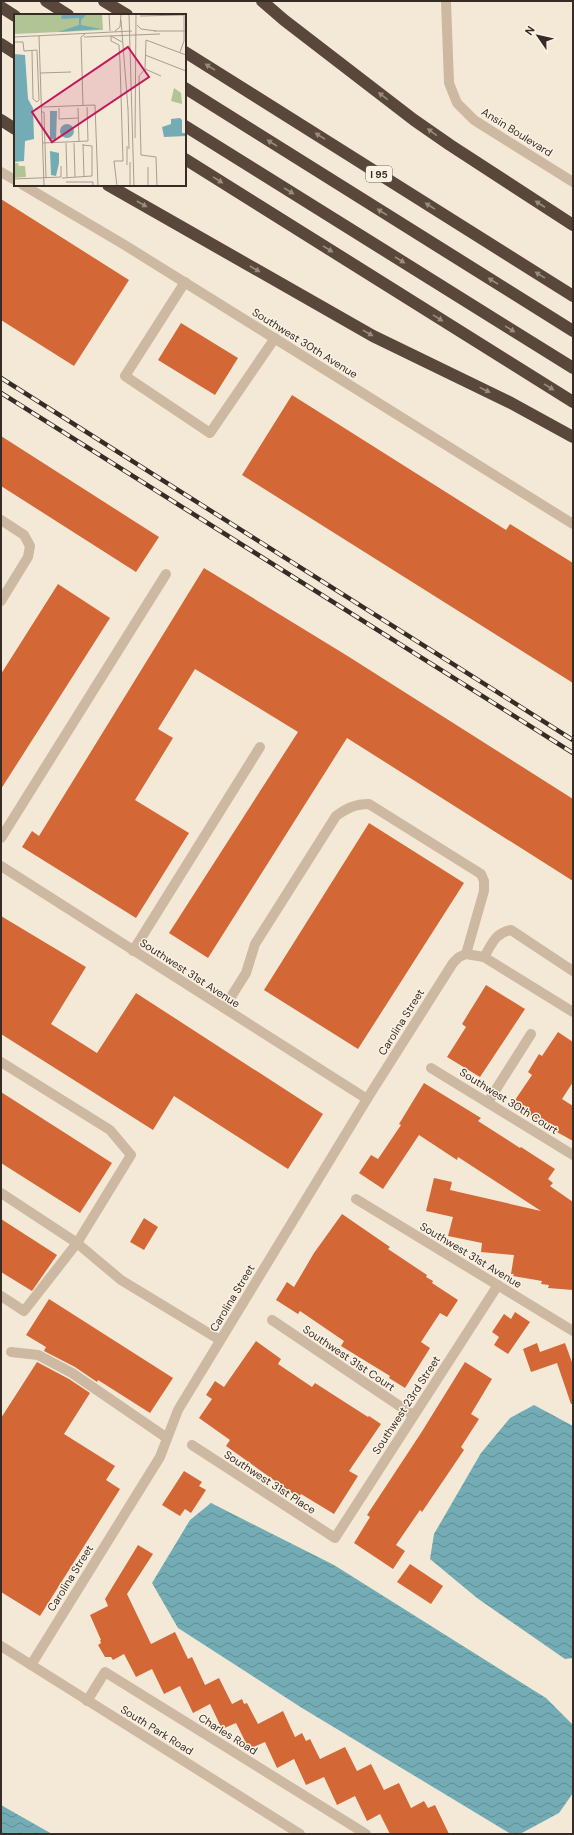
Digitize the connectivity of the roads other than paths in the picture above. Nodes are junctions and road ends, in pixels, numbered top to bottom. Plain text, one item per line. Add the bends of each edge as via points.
1 (46, 1) edge
2 (104, 1) edge
3 (262, 1) edge
4 (446, 1) edge
5 (1, 7) edge
6 (66, 14) edge
7 (125, 14) edge
8 (14, 15) edge
9 (1, 44) edge
10 (14, 51) edge
11 (186, 53) edge
12 (186, 89) edge
13 (1, 120) edge
14 (186, 127) edge
15 (14, 128) edge
16 (186, 160) edge
17 (1, 172) edge
18 (14, 179) edge
19 (573, 182) edge
20 (25, 186) edge
21 (110, 186) edge
22 (573, 225) edge
23 (185, 282) junction
24 (573, 296) edge
25 (573, 331) edge
26 (274, 338) junction
27 (573, 368) edge
28 (573, 402) edge
29 (573, 437) edge
30 (1, 520) edge
31 (573, 524) edge
32 (166, 574) dead end
33 (1, 601) edge
34 (260, 747) dead end
35 (1, 838) edge
36 (1, 866) edge
37 (133, 951) junction
38 (466, 954) junction
39 (484, 956) junction
40 (573, 971) edge
41 (224, 1008) junction
42 (573, 1012) edge
43 (531, 1034) dead end
44 (1, 1062) edge
45 (431, 1068) dead end
46 (367, 1099) junction
47 (488, 1102) junction
48 (573, 1155) edge
49 (1, 1193) edge
50 (356, 1199) dead end
51 (77, 1243) junction
52 (498, 1285) junction
53 (1, 1296) edge
54 (272, 1320) dead end
55 (573, 1331) edge
56 (220, 1340) junction
57 (11, 1352) dead end
58 (413, 1415) junction
59 (167, 1438) junction
60 (192, 1445) dead end
61 (335, 1538) joint
62 (1, 1646) edge
63 (31, 1664) junction
64 (87, 1701) junction
65 (300, 1834) edge
66 (366, 1834) edge

1 - 6 highway
2 - 7 highway
22 -> 3 highway via 426,128
4 - 19 street, Ansin Boulevard via 449,83 457,103 474,120
5 - 8 highway
9 - 10 highway
24 -> 11 highway, I 95
25 -> 12 highway
13 - 15 highway
14 -> 27 highway
16 -> 28 highway
17 - 18 street
20 - 23 street, Southwest 30th Avenue
21 -> 29 highway via 373,336
23 - 26 street, Southwest 30th Avenue
23 - 26 street via 125,376 210,433
26 - 31 street, Southwest 30th Avenue
30 - 33 street via 24,535 30,546 28,557
32 - 35 street
34 - 37 street
36 - 37 street, Southwest 31st Avenue
37 - 41 street, Southwest 31st Avenue
38 - 39 street
38 - 41 street via 484,891 481,874 369,804 358,804 346,808 336,816 255,944 246,973
38 - 46 street, Carolina Street via 452,965
39 - 40 street via 502,932 511,930
39 - 42 street
41 - 46 street, Southwest 31st Avenue
43 - 47 street
44 - 51 street via 110,1130 132,1155
45 - 47 street, Southwest 30th Court
46 - 56 street, Carolina Street
47 - 48 street, Southwest 30th Court
49 - 51 street
50 - 52 street, Southwest 31st Avenue
51 - 53 street via 24,1311
51 - 56 street via 121,1280
52 - 55 street, Southwest 31st Avenue
52 - 58 street, Southwest 23rd Street
54 - 58 street, Southwest 31st Court
56 - 59 street, Carolina Street via 178,1410
57 - 59 street via 38,1355 72,1373
58 - 61 street, Southwest 23rd Street
59 - 63 street, Carolina Street via 160,1457
60 - 61 street, Southwest 31st Place
62 - 63 street, South Park Road
63 - 64 street, South Park Road
64 - 65 street, South Park Road
64 - 66 street, Charles Road via 105,1672

